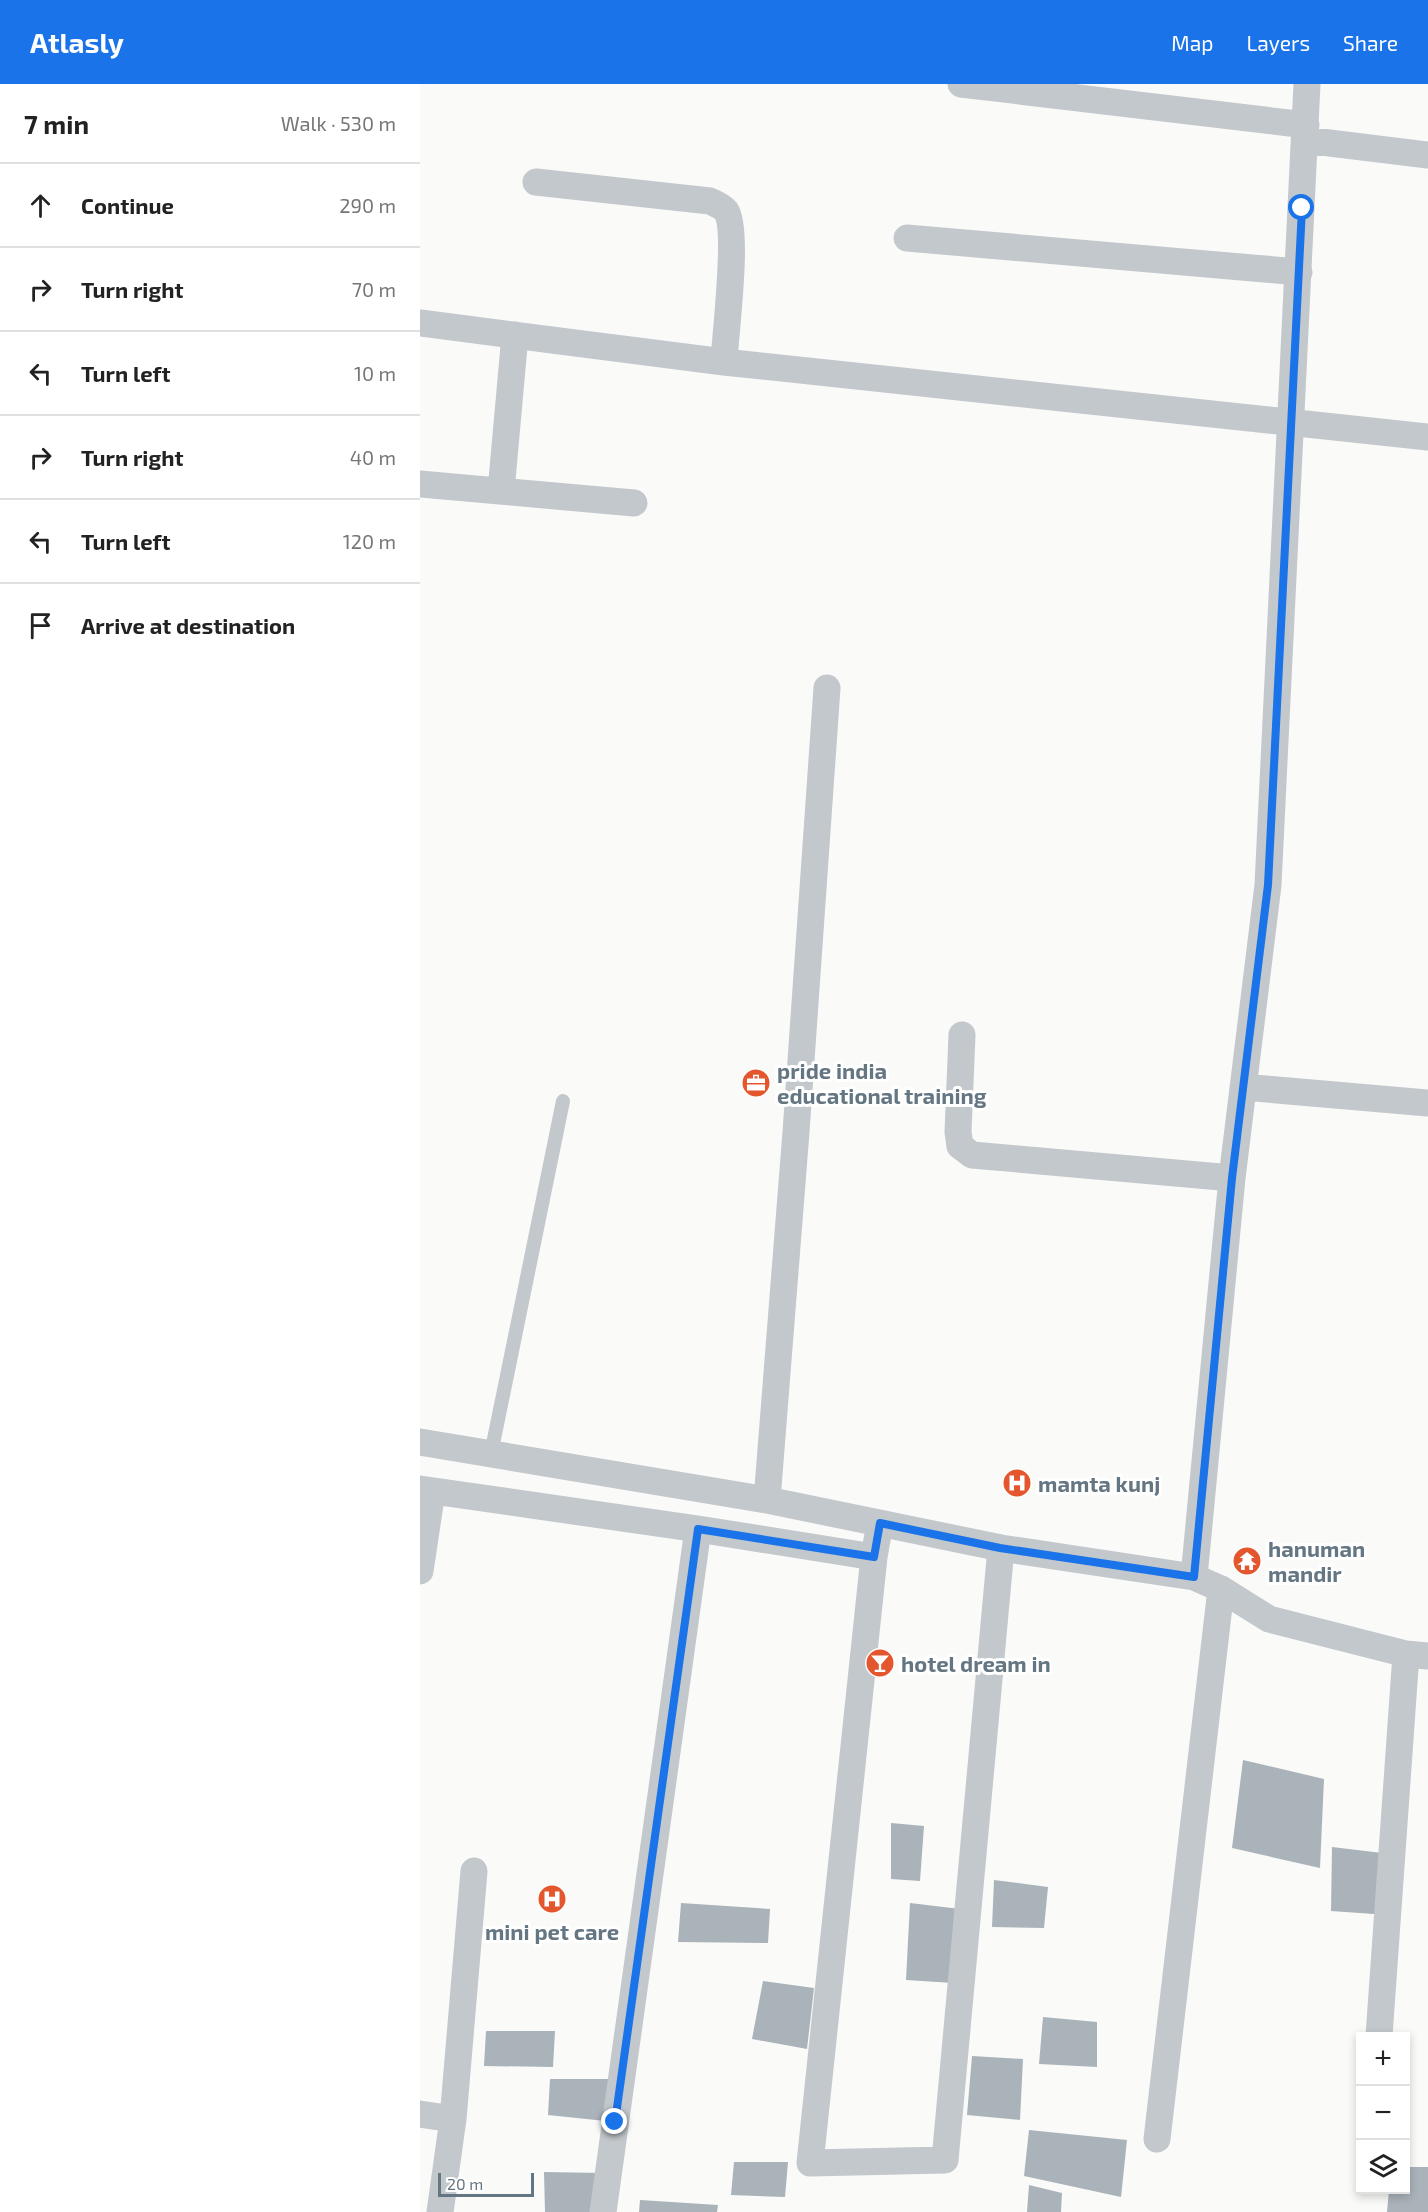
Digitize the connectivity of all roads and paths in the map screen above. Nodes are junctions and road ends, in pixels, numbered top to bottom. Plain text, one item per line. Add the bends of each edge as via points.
1 (961, 84) edge
2 (1307, 84) edge
3 (1305, 133) junction
4 (1428, 155) edge
5 (536, 182) dead end
6 (907, 238) dead end
7 (1299, 272) junction
8 (420, 323) edge
9 (514, 335) junction
10 (723, 362) junction
11 (1291, 422) junction
12 (1428, 437) edge
13 (420, 484) edge
14 (501, 491) junction
15 (634, 503) dead end
16 (827, 688) dead end
17 (962, 1035) dead end
18 (1243, 1087) junction
19 (563, 1101) dead end
20 (1428, 1103) edge
21 (1232, 1178) junction
22 (420, 1442) edge
23 (491, 1454) junction
24 (426, 1490) edge
25 (767, 1500) junction
26 (880, 1523) junction
27 (698, 1529) junction
28 (1000, 1548) junction
29 (874, 1557) junction
30 (420, 1571) edge
31 (1194, 1577) junction
32 (1221, 1589) junction
33 (1417, 1655) edge
34 (474, 1872) dead end
35 (1379, 2032) edge
36 (420, 2114) edge
37 (453, 2118) junction
38 (1157, 2139) dead end
39 (440, 2212) edge
40 (603, 2212) edge

1 - 3 street
2 - 3 street
3 - 4 street
3 - 7 street
5 - 10 street via 710,201 721,206 727,213 732,240
6 - 7 street
7 - 11 street
8 - 9 street
9 - 10 street
9 - 14 street
10 - 11 street
11 - 12 street
11 - 18 street via 1268,885
13 - 14 street
14 - 15 street
16 - 25 street
17 - 21 street via 958,1131 960,1146 972,1155
18 - 20 street
18 - 21 street
19 - 23 lane
21 - 31 street
22 - 23 street
23 - 25 street
24 - 27 street
24 - 30 street
25 - 26 street
26 - 28 street
26 - 29 street
27 - 29 street
27 - 40 street
28 - 29 street via 945,2160 810,2163
28 - 31 street
31 - 32 street
32 - 33 street via 1269,1619
32 - 38 street
33 - 35 street
34 - 37 street
36 - 37 street
37 - 39 street

